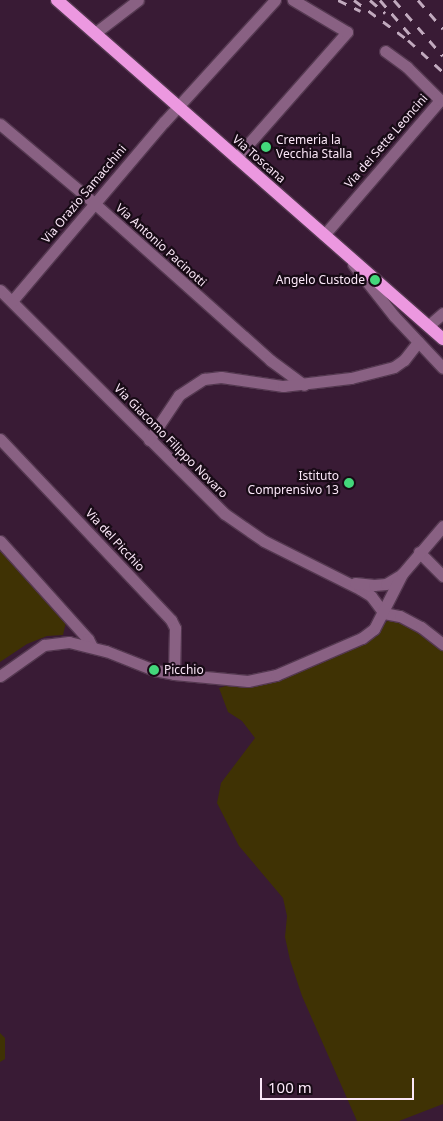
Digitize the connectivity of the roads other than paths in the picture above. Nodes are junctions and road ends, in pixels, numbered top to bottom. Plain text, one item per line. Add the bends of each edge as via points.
1 (57, 0) edge
2 (138, 0) edge
3 (275, 0) edge
4 (293, 0) edge
5 (95, 33) junction
6 (385, 51) dead end
7 (179, 107) junction
8 (0, 124) edge
9 (236, 158) junction
10 (94, 203) junction
11 (324, 234) junction
12 (344, 252) junction
13 (0, 290) edge
14 (12, 301) junction
15 (401, 302) junction
16 (443, 312) edge
17 (394, 316) junction
18 (428, 326) junction
19 (443, 339) edge
20 (418, 342) junction
21 (443, 368) edge
22 (304, 385) junction
23 (0, 439) edge
24 (149, 440) junction
25 (443, 526) edge
26 (0, 541) edge
27 (419, 552) junction
28 (402, 574) junction
29 (443, 576) edge
30 (346, 581) junction
31 (384, 612) junction
32 (443, 644) edge
33 (92, 647) junction
34 (174, 674) junction
35 (0, 676) edge

1 - 5 main road, Via Toscana
2 - 5 street
3 - 7 street, Via Orazio Samacchini
4 - 9 street via 347,32
5 - 7 main road, Via Toscana
6 - 11 street, Via dei Sette Leoncini via 407,67 440,100
7 - 9 main road, Via Toscana
7 - 10 street, Via Orazio Samacchini
8 - 10 street, Via Antonio Pacinotti
9 - 11 main road, Via Toscana
10 - 14 street, Via Orazio Samacchini
10 - 22 street, Via Antonio Pacinotti via 270,360
11 - 12 main road, Via Toscana
12 - 15 main road, Via Toscana
12 - 17 street
13 - 14 street, Via Giacomo Filippo Novaro
14 - 24 street, Via Giacomo Filippo Novaro
15 - 17 street via 394,310
15 - 18 main road, Via Toscana
16 - 18 street
17 - 20 street
18 - 19 main road, Via Toscana
20 - 21 street
20 - 22 street via 394,367
22 - 24 street via 204,379 179,395
23 - 34 street, Via del Picchio via 171,620 175,628
24 - 30 street, Via Giacomo Filippo Novaro via 241,526 292,556
25 - 27 street
26 - 33 street
27 - 28 street
27 - 29 street
28 - 30 street, Via Giacomo Filippo Novaro via 386,584 374,586
28 - 31 street
30 - 31 street, Via Giacomo Filippo Novaro via 371,596
31 - 32 street via 421,627
31 - 34 street via 374,629 362,638 262,679 223,680
33 - 34 street
33 - 35 street via 69,642 44,645

